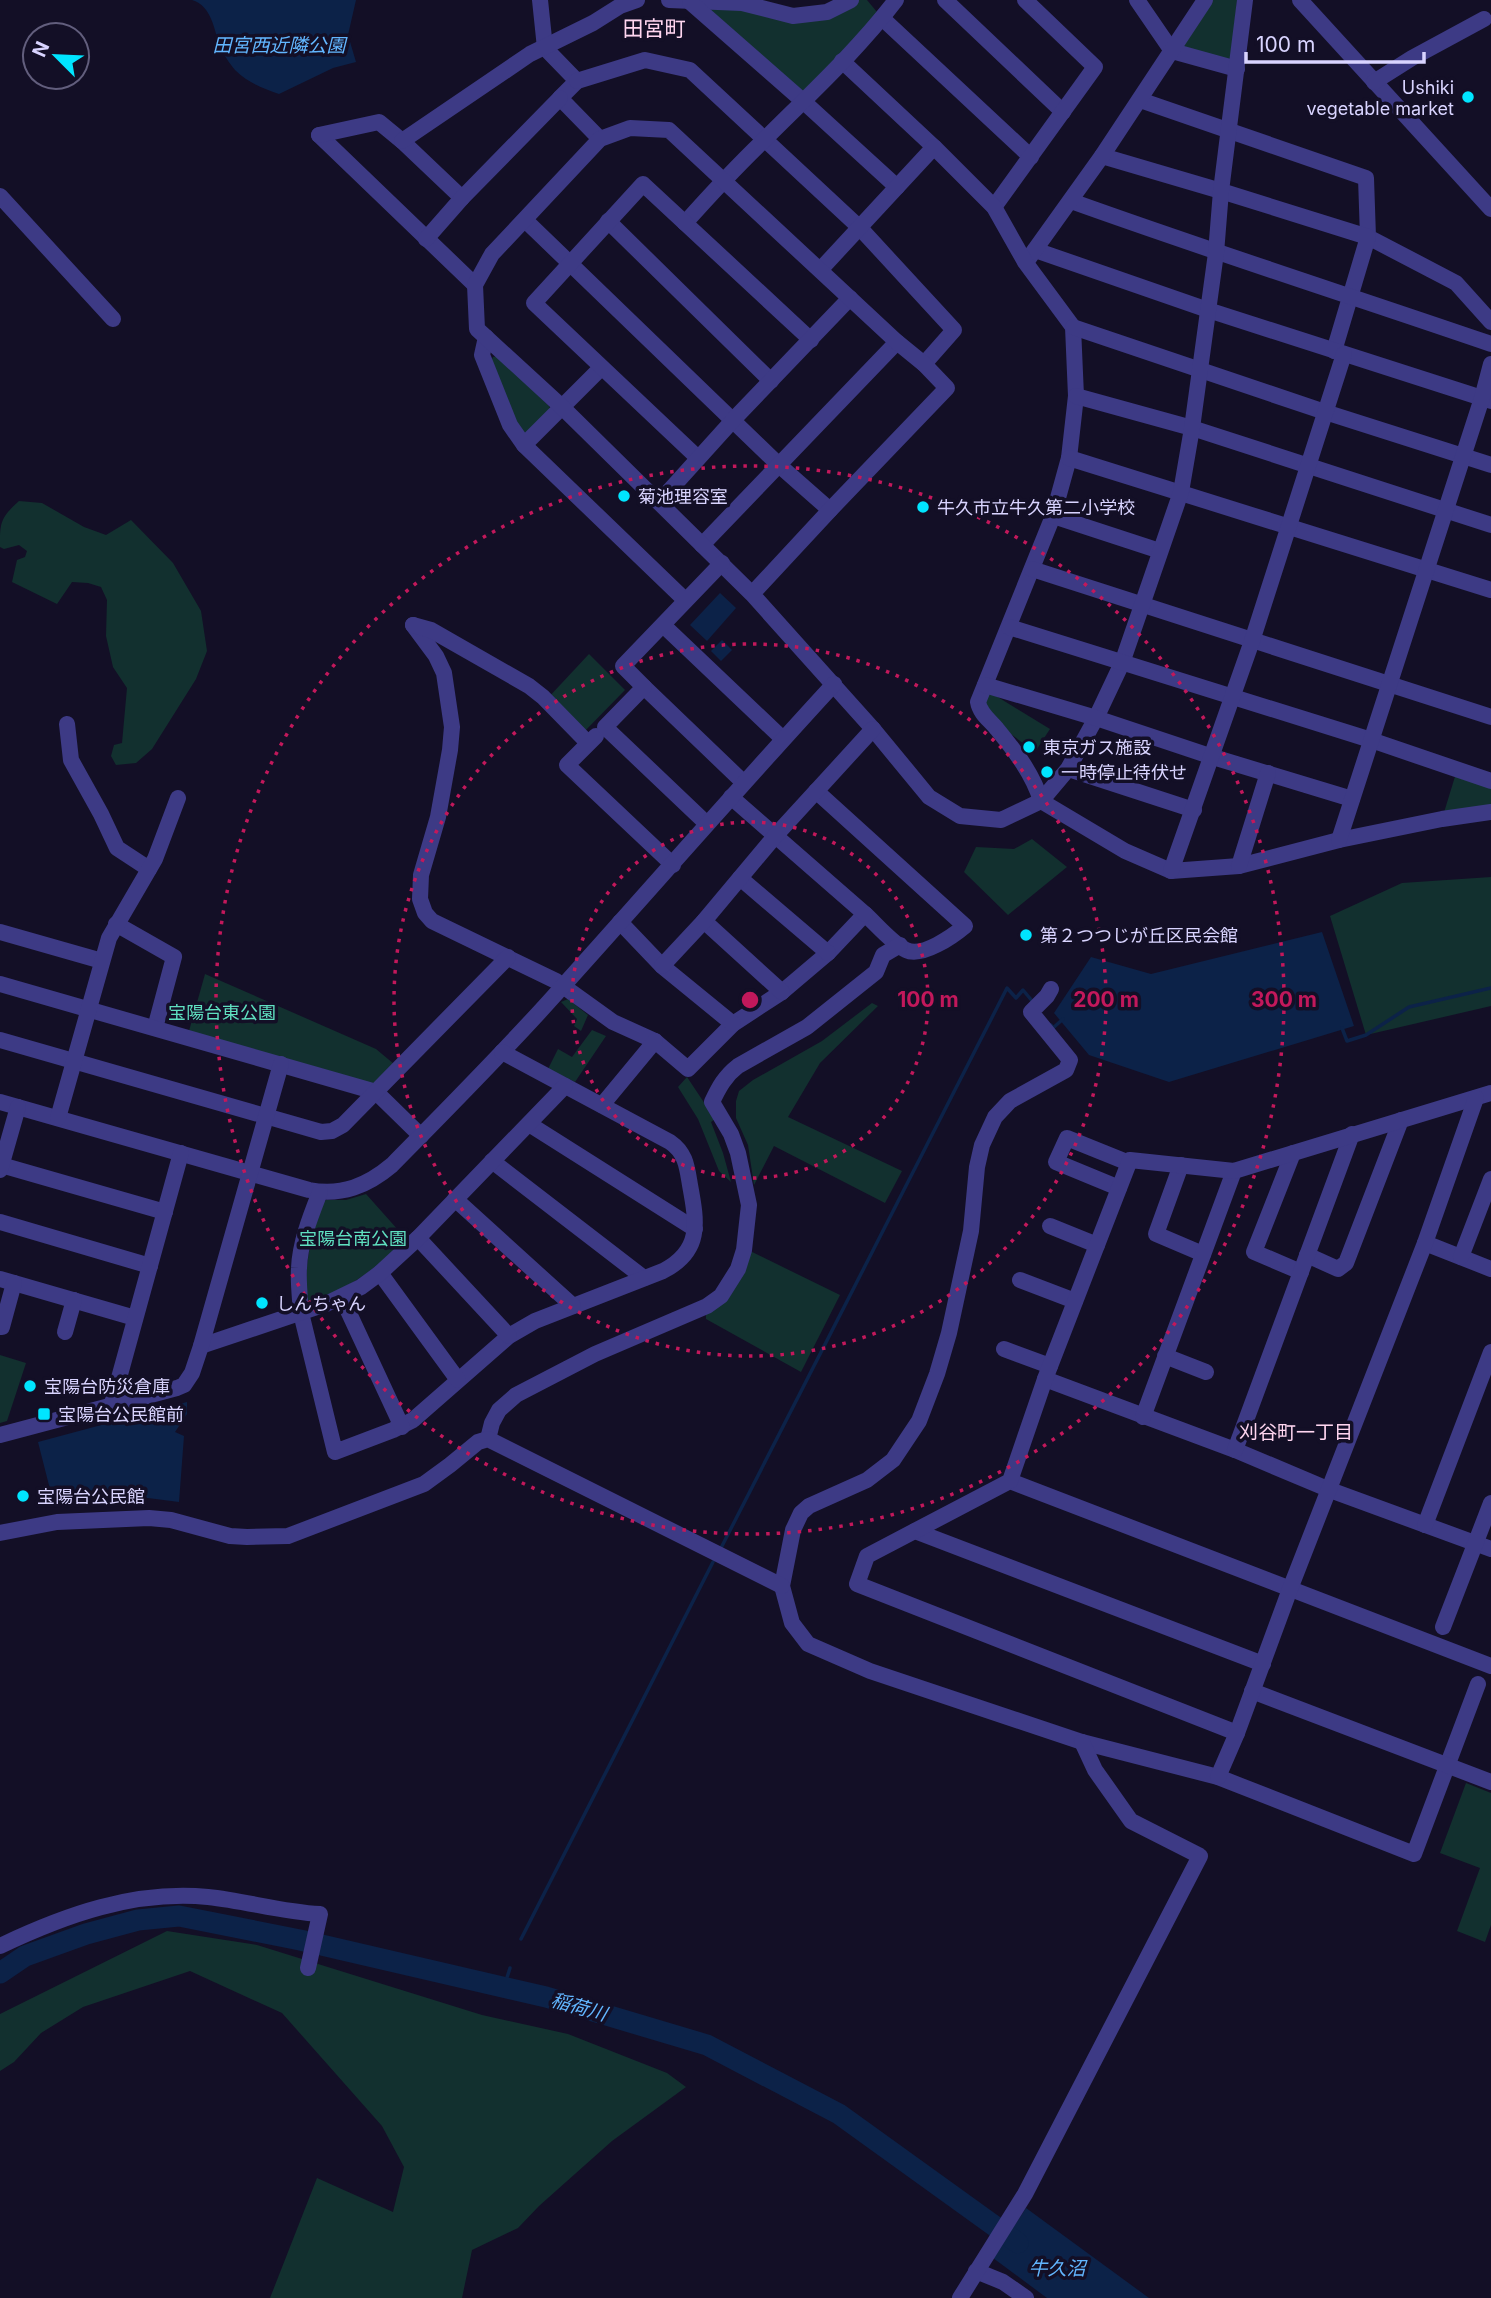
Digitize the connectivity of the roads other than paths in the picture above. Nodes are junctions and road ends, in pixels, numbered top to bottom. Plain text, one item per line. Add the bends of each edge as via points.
1 (540, 0) edge
2 (637, 0) edge
3 (669, 0) edge
4 (851, 0) edge
5 (896, 0) edge
6 (945, 0) edge
7 (1026, 0) edge
8 (1137, 0) edge
9 (1205, 0) edge
10 (1245, 0) edge
11 (1300, 0) edge
12 (690, 2) junction
13 (882, 18) junction
14 (1489, 19) edge
15 (545, 48) junction
16 (1172, 51) junction
17 (842, 61) junction
18 (1237, 69) junction
19 (577, 81) junction
20 (1374, 82) junction
21 (560, 98) junction
22 (1140, 100) junction
23 (804, 102) junction
24 (1063, 111) junction
25 (1230, 131) junction
26 (765, 138) junction
27 (600, 139) junction
28 (402, 141) junction
29 (934, 147) junction
30 (1102, 156) junction
31 (1031, 158) junction
32 (723, 181) junction
33 (897, 187) junction
34 (1221, 191) junction
35 (0, 196) edge
36 (462, 198) junction
37 (1071, 201) junction
38 (994, 207) junction
39 (1491, 209) edge
40 (525, 220) junction
41 (608, 221) junction
42 (685, 223) junction
43 (860, 228) junction
44 (1368, 237) junction
45 (426, 239) junction
46 (1216, 253) junction
47 (1030, 256) junction
48 (570, 262) junction
49 (821, 269) junction
50 (475, 285) junction
51 (1350, 296) junction
52 (850, 298) junction
53 (1208, 310) junction
54 (114, 319) dead end
55 (1491, 322) edge
56 (1073, 327) junction
57 (486, 337) junction
58 (811, 340) junction
59 (897, 342) junction
60 (1491, 344) edge
61 (1339, 352) junction
62 (924, 364) junction
63 (1491, 364) edge
64 (601, 368) junction
65 (1200, 370) junction
66 (771, 381) junction
67 (1076, 396) junction
68 (1487, 399) edge
69 (562, 407) junction
70 (1325, 412) junction
71 (734, 419) junction
72 (1192, 428) junction
73 (524, 445) junction
74 (1463, 457) junction
75 (698, 458) junction
76 (1069, 458) junction
77 (1308, 465) junction
78 (1491, 465) edge
79 (780, 466) junction
80 (1181, 492) junction
81 (659, 502) junction
82 (830, 509) junction
83 (1444, 511) junction
84 (1053, 516) junction
85 (1491, 525) edge
86 (1288, 527) junction
87 (702, 545) junction
88 (1160, 551) junction
89 (722, 563) junction
90 (1426, 568) junction
91 (1032, 569) junction
92 (1491, 590) edge
93 (752, 594) junction
94 (685, 600) junction
95 (1142, 606) junction
96 (663, 625) junction
97 (1009, 627) junction
98 (1252, 641) junction
99 (1122, 663) junction
100 (834, 684) junction
101 (1389, 684) junction
102 (985, 685) junction
103 (644, 687) junction
104 (1232, 698) junction
105 (1491, 717) edge
106 (1096, 718) junction
107 (67, 724) dead end
108 (605, 727) junction
109 (873, 729) junction
110 (783, 739) junction
111 (1371, 740) junction
112 (588, 743) junction
113 (1213, 757) junction
114 (1068, 769) junction
115 (1268, 773) junction
116 (1491, 781) edge
117 (743, 782) junction
118 (816, 791) junction
119 (731, 797) junction
120 (178, 798) dead end
121 (1352, 799) junction
122 (1041, 801) junction
123 (1194, 810) junction
124 (1491, 813) edge
125 (707, 824) junction
126 (776, 835) junction
127 (1339, 840) junction
128 (673, 865) junction
129 (1239, 866) junction
130 (149, 869) junction
131 (1171, 871) junction
132 (740, 878) junction
133 (865, 914) junction
134 (704, 921) junction
135 (620, 922) junction
136 (116, 924) junction
137 (0, 932) edge
138 (900, 945) junction
139 (828, 953) junction
140 (508, 957) junction
141 (102, 961) junction
142 (662, 966) junction
143 (0, 984) edge
144 (563, 986) junction
145 (1051, 989) dead end
146 (782, 992) junction
147 (89, 1010) junction
148 (733, 1024) junction
149 (155, 1028) junction
150 (0, 1040) edge
151 (655, 1041) junction
152 (502, 1052) junction
153 (74, 1061) junction
154 (281, 1064) junction
155 (565, 1086) junction
156 (376, 1092) junction
157 (1484, 1096) edge
158 (0, 1102) edge
159 (602, 1105) junction
160 (18, 1107) junction
161 (267, 1116) junction
162 (58, 1118) junction
163 (1401, 1120) junction
164 (529, 1124) junction
165 (1352, 1134) junction
166 (421, 1136) junction
167 (181, 1153) junction
168 (1293, 1153) junction
169 (492, 1161) junction
170 (1129, 1163) junction
171 (1181, 1165) junction
172 (1, 1168) edge
173 (1234, 1171) junction
174 (251, 1173) junction
175 (1491, 1179) edge
176 (1119, 1188) junction
177 (320, 1192) junction
178 (455, 1199) junction
179 (165, 1212) junction
180 (0, 1222) edge
181 (1050, 1226) dead end
182 (695, 1229) junction
183 (418, 1238) junction
184 (1425, 1243) junction
185 (1097, 1245) junction
186 (1203, 1254) junction
187 (1307, 1255) junction
188 (1461, 1257) junction
189 (150, 1266) junction
190 (1491, 1269) edge
191 (1301, 1272) junction
192 (380, 1273) junction
193 (644, 1278) junction
194 (1020, 1280) dead end
195 (7, 1281) edge
196 (342, 1298) junction
197 (74, 1300) junction
198 (1076, 1301) junction
199 (573, 1306) junction
200 (300, 1312) junction
201 (135, 1318) junction
202 (0, 1327) edge
203 (65, 1332) dead end
204 (509, 1336) junction
205 (201, 1346) junction
206 (1004, 1349) dead end
207 (1491, 1352) edge
208 (1165, 1356) junction
209 (1048, 1372) junction
210 (1206, 1372) dead end
211 (458, 1380) junction
212 (111, 1406) junction
213 (1143, 1416) junction
214 (402, 1427) junction
215 (0, 1435) edge
216 (488, 1439) junction
217 (1236, 1450) junction
218 (1010, 1481) junction
219 (1330, 1490) junction
220 (1491, 1503) edge
221 (1425, 1525) junction
222 (915, 1531) junction
223 (0, 1533) edge
224 (1483, 1546) edge
225 (782, 1586) junction
226 (1290, 1589) junction
227 (1443, 1627) dead end
228 (1263, 1664) junction
229 (1491, 1666) edge
230 (1478, 1684) dead end
231 (1252, 1691) junction
232 (1237, 1733) junction
233 (1082, 1742) junction
234 (1448, 1765) junction
235 (1218, 1777) junction
236 (1491, 1782) edge
237 (0, 1947) edge
238 (308, 1968) dead end
239 (979, 2266) junction
240 (960, 2298) edge
241 (1026, 2298) edge

1 - 15 street
2 - 15 street
3 - 12 street
4 - 12 street via 827,12 793,16 742,3
5 - 13 street
6 - 24 street
7 - 24 street via 1095,67
8 - 16 street
9 - 16 street
10 - 18 street
11 - 20 street
12 - 23 street
13 - 17 street
13 - 31 street
14 - 20 street
15 - 19 street
15 - 28 street
16 - 18 street
16 - 22 street
17 - 23 street
17 - 29 street
18 - 25 street
19 - 21 street
19 - 26 street via 645,60 690,70
20 - 39 street
21 - 27 street
21 - 36 street
22 - 25 street
22 - 30 street
23 - 26 street
23 - 33 street
24 - 31 street
25 - 34 street
25 - 44 street via 1366,178
26 - 32 street
26 - 43 street
27 - 32 street via 630,128 669,130
27 - 40 street
28 - 36 street
28 - 45 street via 379,122 319,135
29 - 33 street
29 - 38 street
30 - 34 street
30 - 37 street
31 - 38 street
32 - 42 street
32 - 49 street
33 - 43 street
34 - 44 street
34 - 46 street
35 - 54 street
36 - 45 street
37 - 46 street
37 - 47 street
38 - 47 street
40 - 48 street
40 - 50 street via 492,254
41 - 42 street via 643,184
41 - 48 street
41 - 66 street
42 - 58 street
43 - 49 street
43 - 62 street via 954,330
44 - 51 street
44 - 55 street via 1455,284
45 - 50 street
46 - 51 street
46 - 53 street
47 - 53 street
47 - 56 street
48 - 64 street via 534,303
48 - 71 street
49 - 52 street
50 - 57 street via 477,329
51 - 60 street
51 - 61 street
52 - 58 street
52 - 59 street
53 - 61 street
53 - 65 street
56 - 65 street
56 - 67 street
57 - 69 street
57 - 73 street via 482,355 510,425
58 - 66 street
59 - 62 street
59 - 79 street
61 - 68 street
61 - 70 street
62 - 82 street via 947,388
63 - 68 street
64 - 69 street
64 - 75 street
65 - 70 street
65 - 72 street
66 - 71 street
67 - 72 street
67 - 76 street
68 - 74 street
69 - 73 street
69 - 81 street
70 - 74 street
70 - 77 street
71 - 75 street
71 - 79 street
72 - 77 street
72 - 80 street
73 - 94 street
74 - 78 street
74 - 83 street
75 - 81 street
76 - 80 street
76 - 84 street
77 - 83 street
77 - 86 street
79 - 82 street
79 - 87 street
80 - 86 street
80 - 88 street
81 - 87 street
82 - 93 street
83 - 85 street
83 - 90 street
84 - 88 street
84 - 91 street
86 - 90 street
86 - 98 street
87 - 89 street
88 - 95 street
89 - 93 street
89 - 94 street
90 - 92 street
90 - 101 street
91 - 95 street
91 - 97 street
93 - 100 street
94 - 96 street
95 - 98 street
95 - 99 street
96 - 103 street via 623,666
96 - 110 street
97 - 99 street
97 - 102 street
98 - 101 street
98 - 104 street
99 - 104 street
99 - 106 street
100 - 109 street
100 - 110 street
101 - 105 street
101 - 111 street
102 - 106 street
102 - 122 street via 978,702 980,710 1035,783
103 - 108 street
103 - 117 street
104 - 111 street
104 - 113 street
106 - 113 street
106 - 114 street
107 - 130 street via 71,760 117,848
108 - 112 street
108 - 125 street
109 - 118 street
109 - 122 street via 929,796 960,816 1002,820
110 - 117 street
111 - 116 street
111 - 121 street
112 - 128 street via 566,765
112 - 140 street via 529,686 413,625 444,673 452,727 420,899 432,921
113 - 115 street
113 - 123 street
114 - 122 street
114 - 123 street
115 - 121 street
115 - 129 street
117 - 119 street
118 - 126 street
118 - 138 street via 965,926 919,952
119 - 125 street
119 - 126 street
120 - 130 street
121 - 127 street
122 - 131 street via 1125,851
123 - 131 street
124 - 127 street
125 - 128 street
126 - 132 street
126 - 133 street
127 - 129 street
128 - 135 street
129 - 131 street
130 - 136 street
132 - 134 street
132 - 139 street
133 - 138 street
133 - 139 street
134 - 142 street
134 - 146 street
135 - 142 street
135 - 144 street
136 - 141 street
136 - 149 street via 174,957
137 - 141 street
138 - 216 street via 883,955 867,981 807,1027 728,1073 719,1086 712,1102 738,1153 749,1205 744,1250 721,1296 516,1395 499,1410
139 - 146 street
140 - 144 street
140 - 156 street
141 - 147 street
142 - 148 street
143 - 147 street
144 - 151 street via 613,1022
144 - 152 street
145 - 225 street via 1031,1012 1070,1060 1066,1070 1010,1101 995,1117 982,1144 971,1231 950,1333 919,1421 893,1460 867,1480 801,1513
146 - 148 street
147 - 149 street
147 - 153 street
148 - 151 street via 688,1069
149 - 154 street
150 - 153 street
151 - 159 street
152 - 155 street
152 - 166 street
153 - 161 street
153 - 162 street
154 - 156 street
154 - 161 street
155 - 159 street
155 - 164 street
156 - 161 street via 332,1131
156 - 166 street
157 - 163 street
157 - 184 street
158 - 160 street
159 - 182 street via 682,1152 696,1213
160 - 162 street
160 - 172 street
161 - 174 street
162 - 167 street
163 - 165 street
163 - 187 street via 1346,1263 1338,1269
164 - 169 street
164 - 182 street
165 - 168 street
165 - 187 street
166 - 177 street via 364,1185
167 - 174 street
167 - 179 street
168 - 173 street
168 - 191 street via 1254,1252
169 - 178 street
169 - 193 street
170 - 171 street
170 - 176 street
170 - 176 street via 1068,1138 1056,1162
171 - 173 street
171 - 186 street via 1156,1234
172 - 179 street
173 - 186 street
174 - 177 street
174 - 205 street
175 - 188 street
176 - 185 street
177 - 200 street via 302,1246
178 - 183 street
178 - 199 street
179 - 189 street
180 - 189 street
181 - 185 street
182 - 193 street via 682,1258
183 - 192 street
183 - 204 street
184 - 188 street
184 - 219 street
185 - 198 street
186 - 208 street
187 - 191 street
188 - 190 street
189 - 201 street
191 - 217 street
192 - 196 street
192 - 211 street
193 - 199 street
194 - 198 street
195 - 197 street
195 - 202 street
196 - 200 street
196 - 214 street
197 - 201 street
197 - 203 street
198 - 209 street
199 - 204 street
200 - 205 street
200 - 214 street via 335,1452
201 - 212 street
204 - 211 street
205 - 212 street via 184,1385
206 - 209 street
207 - 221 street
208 - 210 street
208 - 213 street
209 - 213 street
209 - 218 street
211 - 214 street
212 - 215 street
213 - 217 street
216 - 223 street via 424,1484 288,1536 230,1536 149,1518 57,1522
216 - 225 street
217 - 219 street
218 - 222 street
218 - 226 street
219 - 221 street
219 - 226 street
220 - 224 street
221 - 224 street
222 - 228 street
222 - 232 street via 867,1556 857,1584
224 - 227 street
225 - 233 street via 792,1623 808,1644 870,1671
226 - 228 street
226 - 229 street
228 - 231 street
230 - 234 street
231 - 232 street
231 - 234 street
232 - 235 street
233 - 235 street
233 - 239 street via 1095,1770 1131,1821 1200,1856 1021,2203
234 - 235 street via 1414,1854
234 - 236 street
237 - 238 street via 35,1929 102,1906 174,1895 318,1919
239 - 240 street
239 - 241 street

